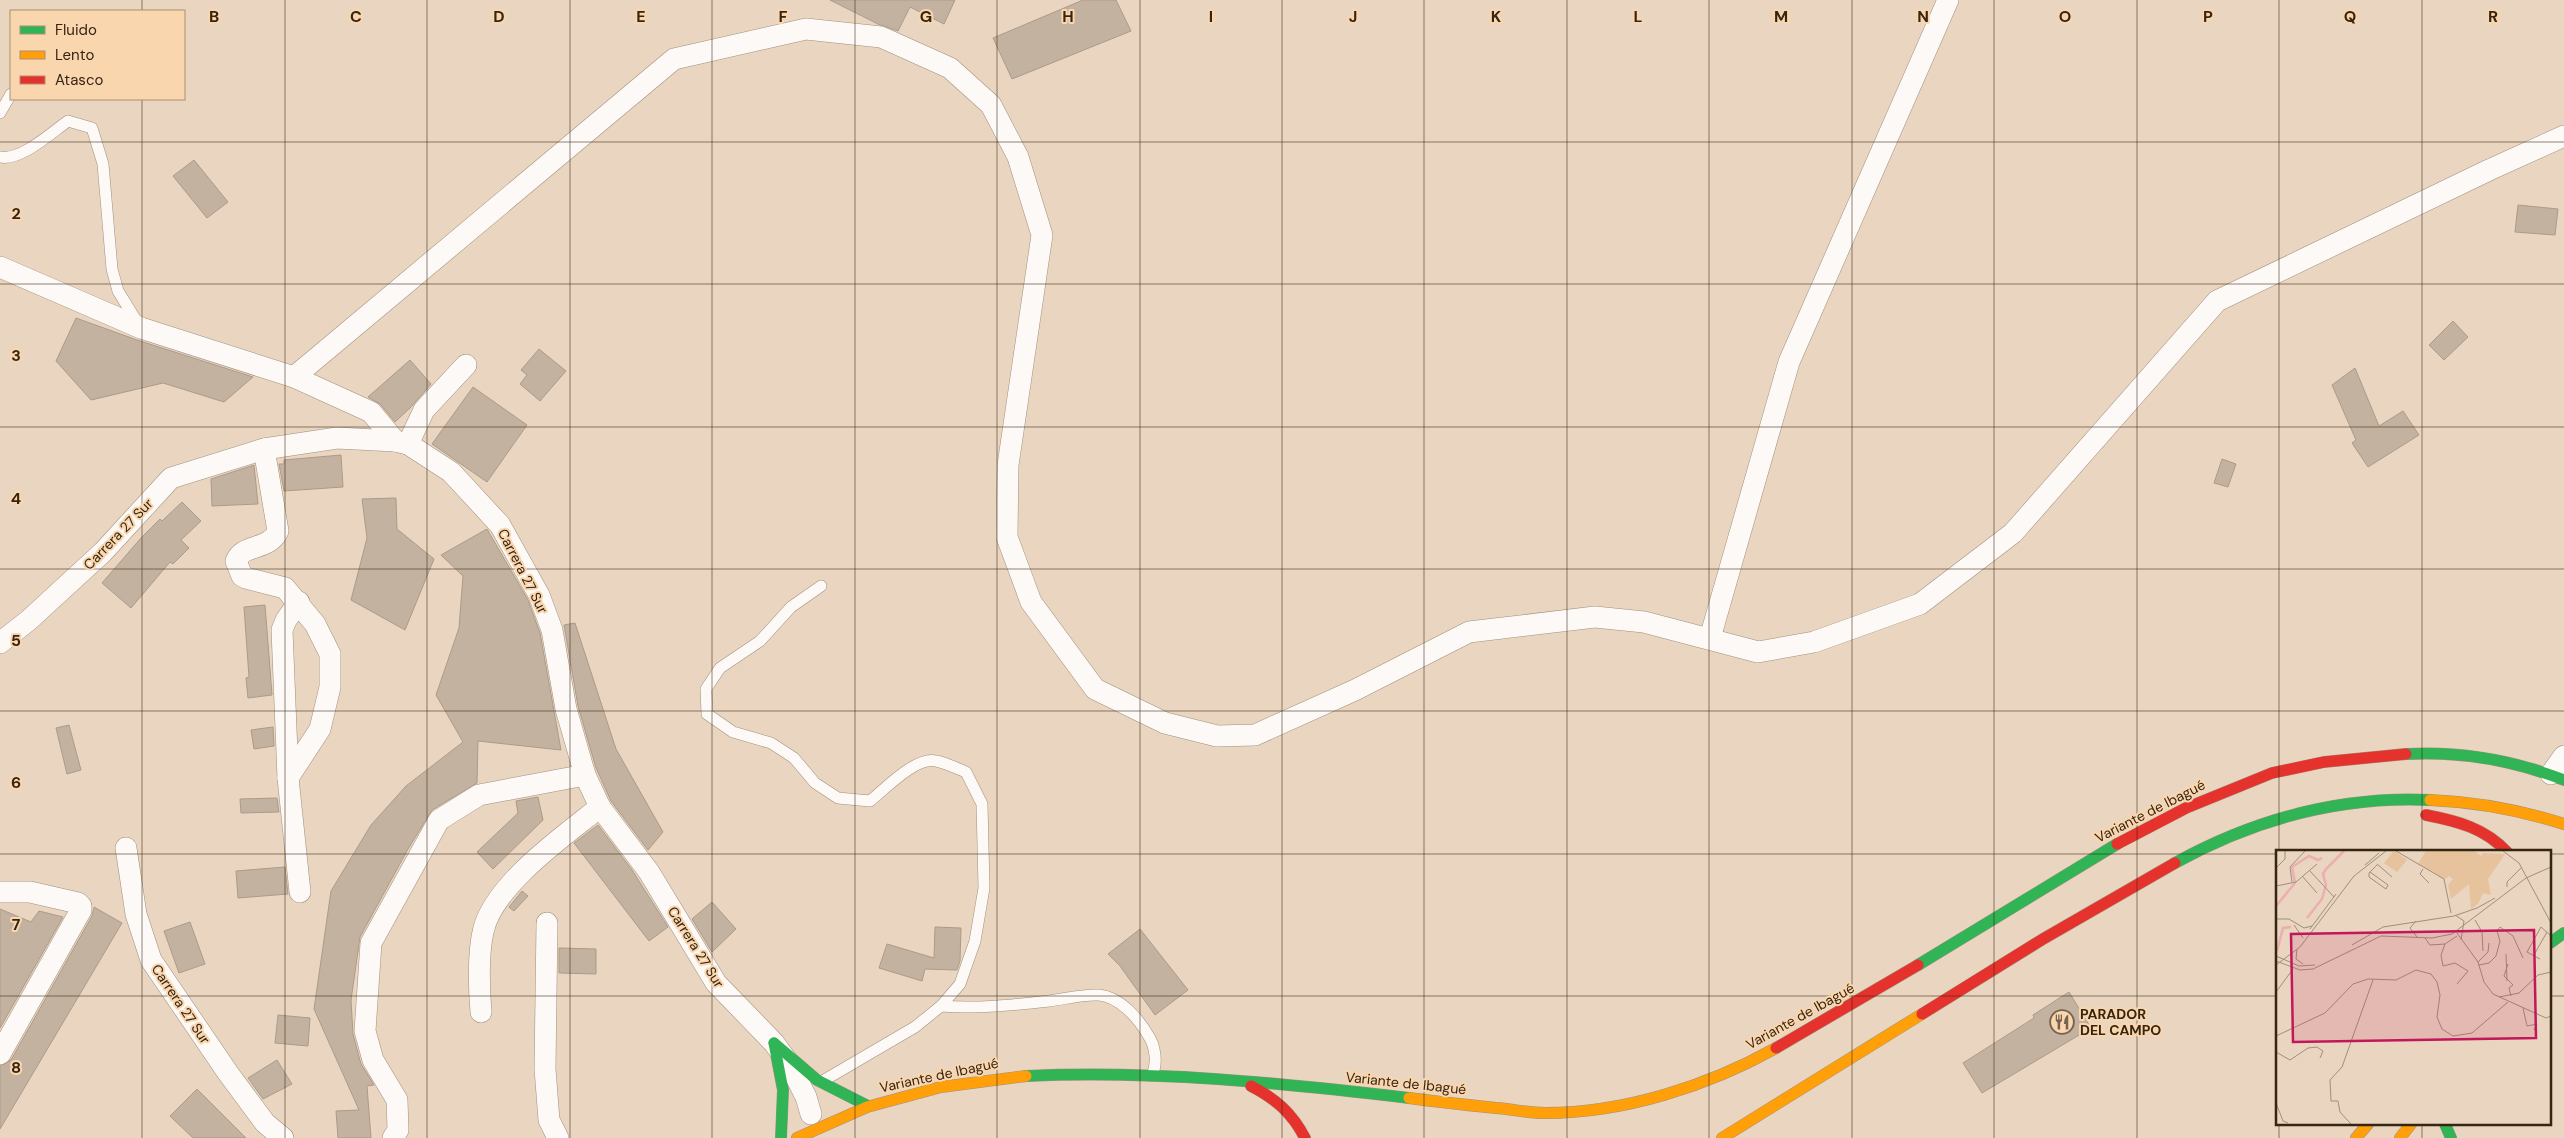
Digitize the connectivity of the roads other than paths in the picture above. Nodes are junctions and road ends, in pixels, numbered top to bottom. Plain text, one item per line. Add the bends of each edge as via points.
1 (1948, 0) edge
2 (10, 96) edge
3 (0, 113) edge
4 (2564, 136) edge
5 (0, 157) edge
6 (0, 267) edge
7 (141, 328) junction
8 (466, 365) dead end
9 (294, 377) junction
10 (402, 442) junction
11 (264, 449) junction
12 (821, 586) dead end
13 (299, 602) junction
14 (1710, 638) junction
15 (0, 643) edge
16 (2564, 756) edge
17 (585, 775) junction
18 (2558, 777) edge
19 (288, 778) junction
20 (2351, 803) junction
21 (600, 807) junction
22 (2564, 824) edge
23 (126, 848) dead end
24 (2506, 850) edge
25 (0, 892) edge
26 (300, 892) dead end
27 (547, 923) dead end
28 (2562, 935) edge
29 (2552, 946) edge
30 (941, 1006) junction
31 (481, 1012) dead end
32 (774, 1043) junction
33 (0, 1054) edge
34 (1152, 1075) junction
35 (1225, 1079) junction
36 (820, 1083) junction
37 (868, 1106) junction
38 (811, 1114) dead end
39 (2366, 1126) edge
40 (2409, 1126) edge
41 (2446, 1126) edge
42 (282, 1138) edge
43 (393, 1138) edge
44 (558, 1138) edge
45 (781, 1138) edge
46 (797, 1138) edge
47 (1306, 1138) edge
48 (1722, 1138) edge
49 (2356, 1138) edge
50 (2400, 1138) edge
51 (2451, 1138) edge

1 - 14 street via 1789,362
2 - 3 lane
4 - 14 street via 2217,301 2013,533 1920,604 1814,642 1758,652
5 - 7 lane via 18,156 68,121 92,128 103,164 112,270 118,291
6 - 7 street
7 - 9 street
8 - 10 street via 424,410
9 - 10 street via 371,412
9 - 14 street via 674,59 806,29 881,37 950,68 991,105 1018,157 1042,235 1008,465 1007,537 1031,602 1095,689 1165,723 1217,736 1255,735 1355,690 1469,632 1594,617 1644,622
10 - 11 street, Carrera 27 Sur via 337,438
10 - 17 street, Carrera 27 Sur via 451,472 500,525 539,595 552,630 566,709
11 - 13 street via 278,531 272,541 240,553 236,561 242,576 285,588
11 - 15 street, Carrera 27 Sur via 171,478 103,552
12 - 30 lane via 791,607 760,641 720,668 706,689 707,714 733,732 771,743 794,758 815,783 838,798 870,801 907,768 934,760 966,772 982,804 984,888 975,941 960,984
13 - 19 street via 282,630
13 - 19 street via 330,654 330,687 320,729
16 - 18 street
17 - 21 street, Carrera 27 Sur
17 - 43 street via 479,796 439,820 371,943 365,1031 373,1060 397,1100 398,1130
18 - 35 main road, Variante de Ibagué via 2478,755 2430,753 2393,754 2277,771 2194,803 2114,844 1770,1052 1689,1086 1617,1105 1544,1113
19 - 26 street
20 - 22 main road via 2420,799 2488,805
20 - 24 main road via 2470,824 2491,835
20 - 48 main road via 2274,820 2188,854 2027,948
21 - 31 street via 528,866 491,910 482,932
21 - 32 street, Carrera 27 Sur via 654,880 716,983
23 - 42 street, Carrera 27 Sur via 136,914 150,960 265,1123
25 - 33 street via 30,892 78,903 81,910
27 - 44 street via 545,1069 549,1120
28 - 29 main road
30 - 34 lane via 1000,1006 1100,995 1119,1003 1139,1020 1153,1041 1156,1068
30 - 36 lane via 915,1027
32 - 36 main road via 795,1065
32 - 38 street, Carrera 27 Sur via 804,1093
32 - 45 main road via 785,1095
34 - 35 main road, Variante de Ibagué
34 - 37 main road, Variante de Ibagué via 1014,1075 951,1085
35 - 47 main road via 1247,1084 1274,1097 1296,1119
36 - 37 main road
37 - 46 main road, Variante de Ibagué via 828,1121
39 - 49 main road
40 - 50 main road
41 - 51 main road

